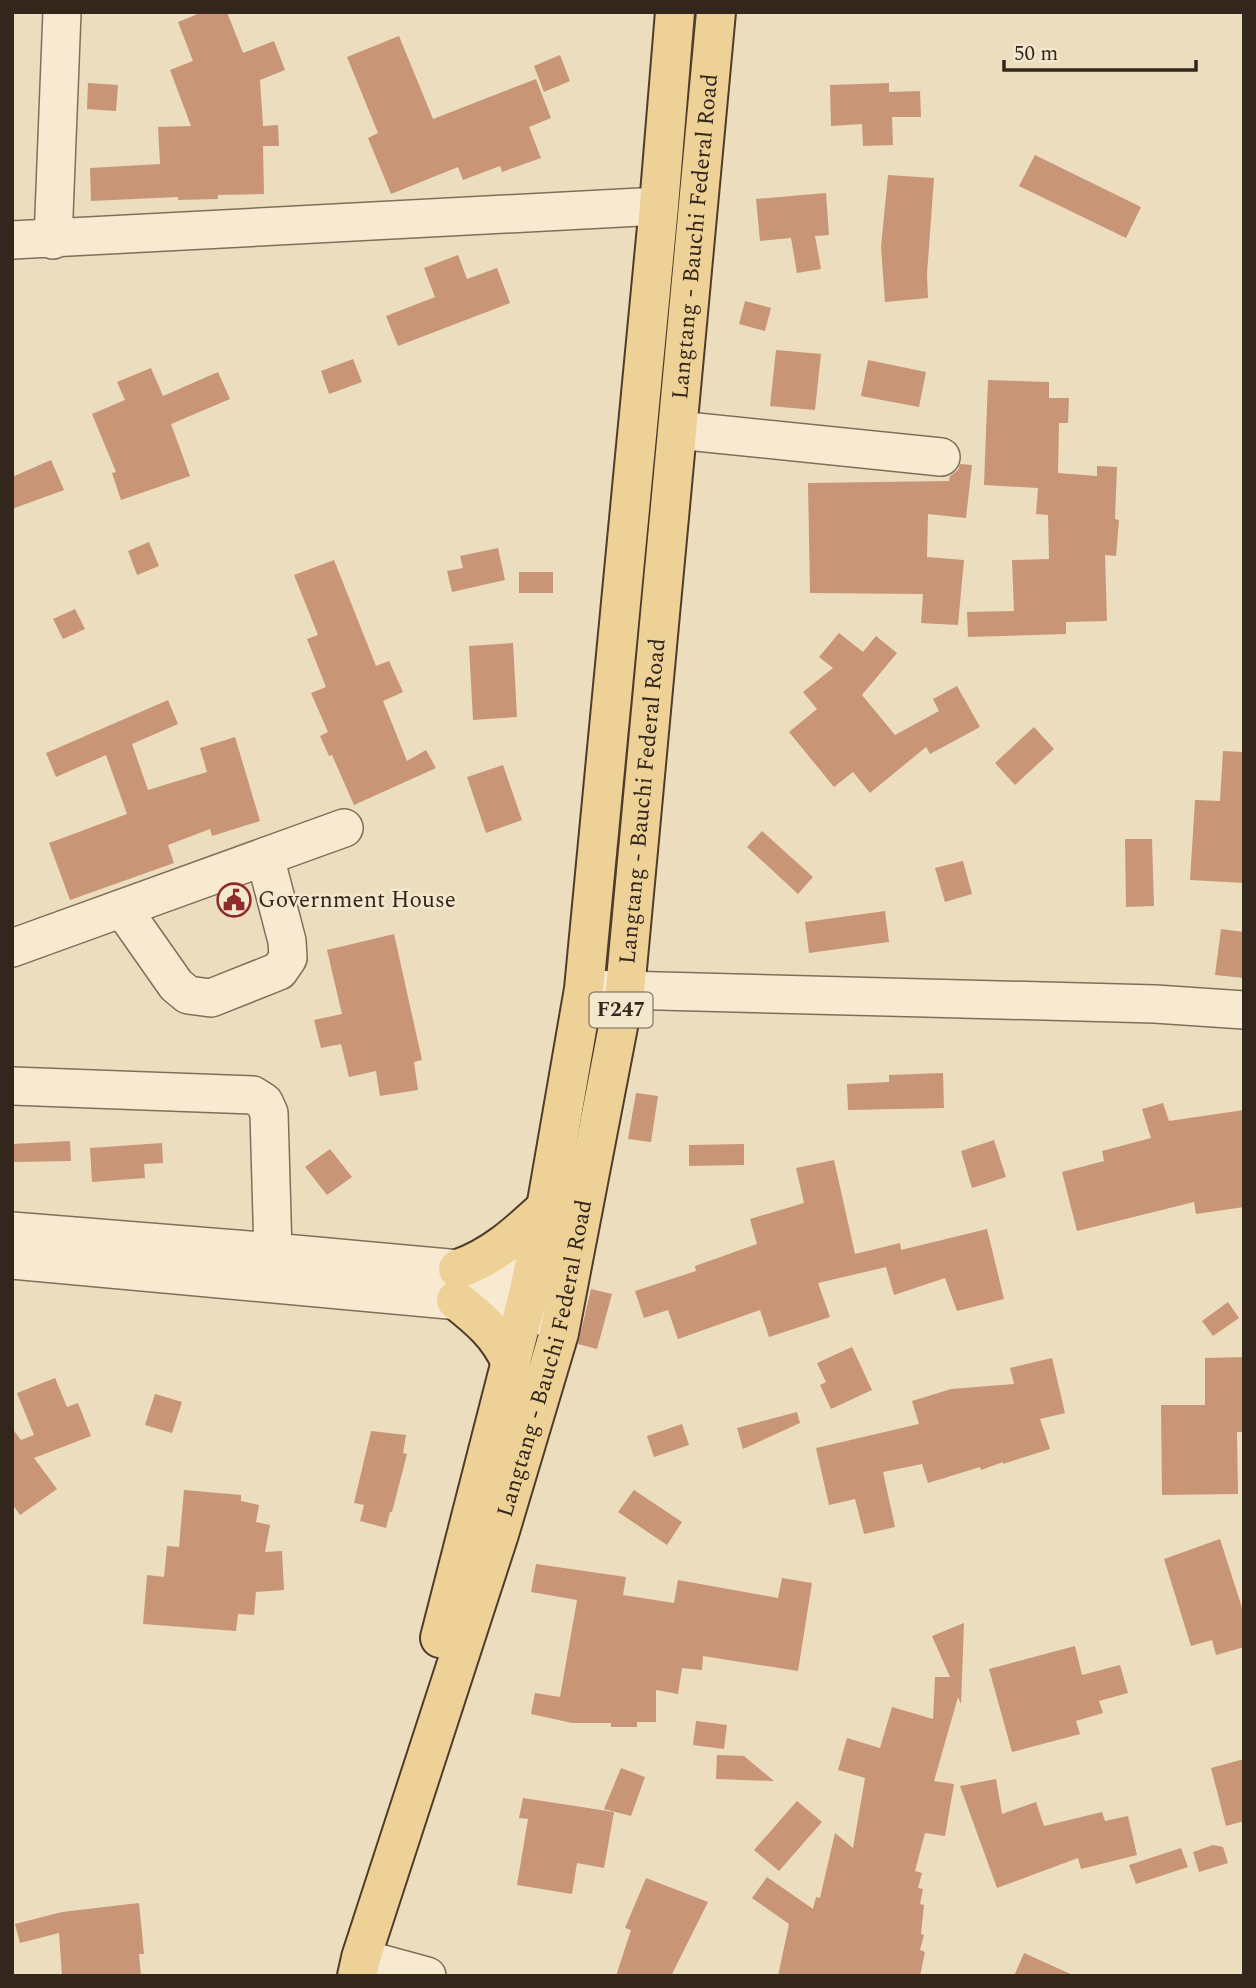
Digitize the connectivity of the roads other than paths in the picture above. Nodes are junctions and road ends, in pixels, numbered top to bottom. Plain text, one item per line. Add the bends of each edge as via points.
1 (62, 12) edge
2 (674, 12) edge
3 (716, 12) edge
4 (659, 206) junction
5 (12, 240) edge
6 (53, 240) junction
7 (677, 430) junction
8 (941, 457) dead end
9 (344, 828) dead end
10 (265, 857) junction
11 (122, 908) junction
12 (12, 948) edge
13 (584, 989) junction
14 (625, 990) junction
15 (1244, 1010) edge
16 (12, 1086) edge
17 (546, 1208) junction
18 (12, 1231) edge
19 (273, 1252) junction
20 (574, 1259) junction
21 (12, 1260) edge
22 (457, 1285) junction
23 (528, 1295) junction
24 (555, 1345) junction
25 (511, 1363) junction
26 (357, 1970) edge
27 (427, 1976) edge

1 - 6 street
2 - 4 main road, Langtang - Bauchi Federal Road / F247
3 - 7 main road, Langtang - Bauchi Federal Road / F247
4 - 6 street
4 - 13 main road, Langtang - Bauchi Federal Road / F247
5 - 6 street
7 - 8 street
7 - 14 main road, Langtang - Bauchi Federal Road / F247
9 - 10 street
10 - 11 street
10 - 11 street via 288,958 279,971 211,998 188,995 176,985
11 - 12 street
13 - 14 street
13 - 17 main road, Langtang - Bauchi Federal Road / F247
14 - 15 street
14 - 20 main road, Langtang - Bauchi Federal Road / F247
16 - 19 street via 253,1095 264,1102 269,1114
17 - 22 main road
17 - 23 main road, Langtang - Bauchi Federal Road / F247
18 - 19 street
19 - 22 street
20 - 23 street
20 - 24 main road, Langtang - Bauchi Federal Road / F247
21 - 22 street
22 - 23 street via 503,1273
22 - 25 main road via 504,1346
23 - 24 street
23 - 25 main road, Langtang - Bauchi Federal Road / F247
24 - 26 main road, Langtang - Bauchi Federal Road / F247 via 499,1534
25 - 26 main road, Langtang - Bauchi Federal Road / F247
26 - 27 street

